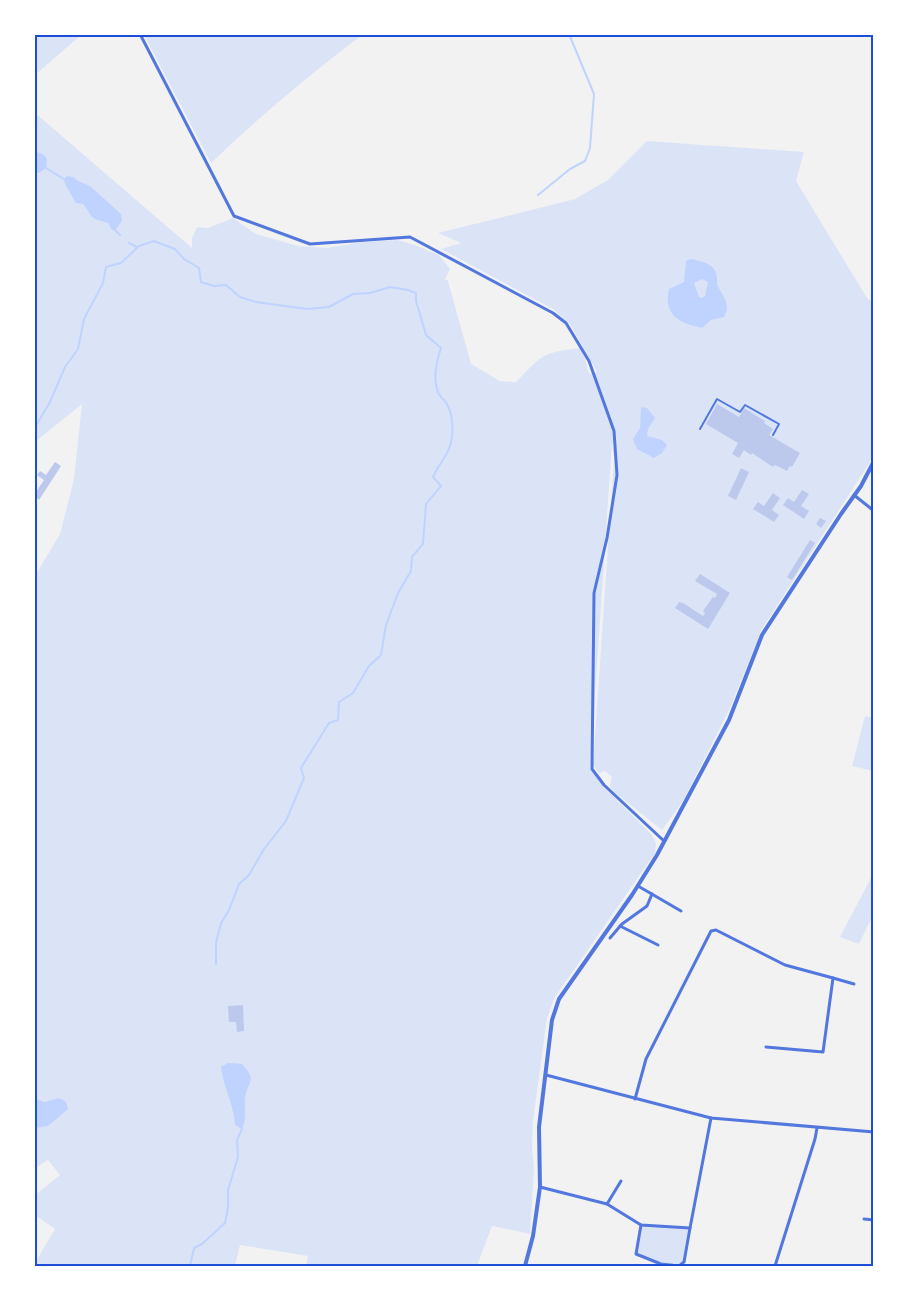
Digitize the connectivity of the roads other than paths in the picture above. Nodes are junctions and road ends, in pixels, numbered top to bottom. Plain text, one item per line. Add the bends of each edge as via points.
1 (140, 34) edge
2 (700, 429) dead end
3 (773, 435) dead end
4 (873, 461) edge
5 (854, 495) junction
6 (873, 511) edge
7 (664, 842) junction
8 (638, 886) junction
9 (652, 894) junction
10 (681, 911) dead end
11 (620, 926) junction
12 (610, 938) dead end
13 (658, 945) dead end
14 (833, 978) junction
15 (854, 984) dead end
16 (766, 1047) dead end
17 (546, 1075) junction
18 (635, 1099) junction
19 (711, 1118) junction
20 (817, 1127) junction
21 (873, 1132) edge
22 (621, 1181) dead end
23 (540, 1187) junction
24 (607, 1204) junction
25 (864, 1219) dead end
26 (873, 1220) edge
27 (641, 1225) junction
28 (690, 1228) junction
29 (525, 1266) edge
30 (774, 1266) edge

1 - 7 street via 234,216 310,244 410,237 553,313 569,328 589,361 603,396 614,431 617,474 594,592 592,769
2 - 3 street via 717,399 740,412 745,405 779,424
4 - 5 street
5 - 6 street
5 - 7 street via 762,635 729,720
7 - 8 street
8 - 9 street
8 - 17 street via 559,999 552,1020
9 - 10 street
9 - 11 street via 647,906
11 - 12 street
11 - 13 street
14 - 15 street
14 - 16 street via 823,1052
14 - 18 street via 785,964 711,931 646,1059
17 - 18 street
17 - 23 street via 539,1127
18 - 19 street
19 - 20 street
19 - 28 street
20 - 21 street
20 - 30 street
22 - 24 street
23 - 24 street
23 - 29 street
24 - 27 street
25 - 26 street
27 - 28 street
27 - 28 street via 636,1254 678,1266 684,1262

